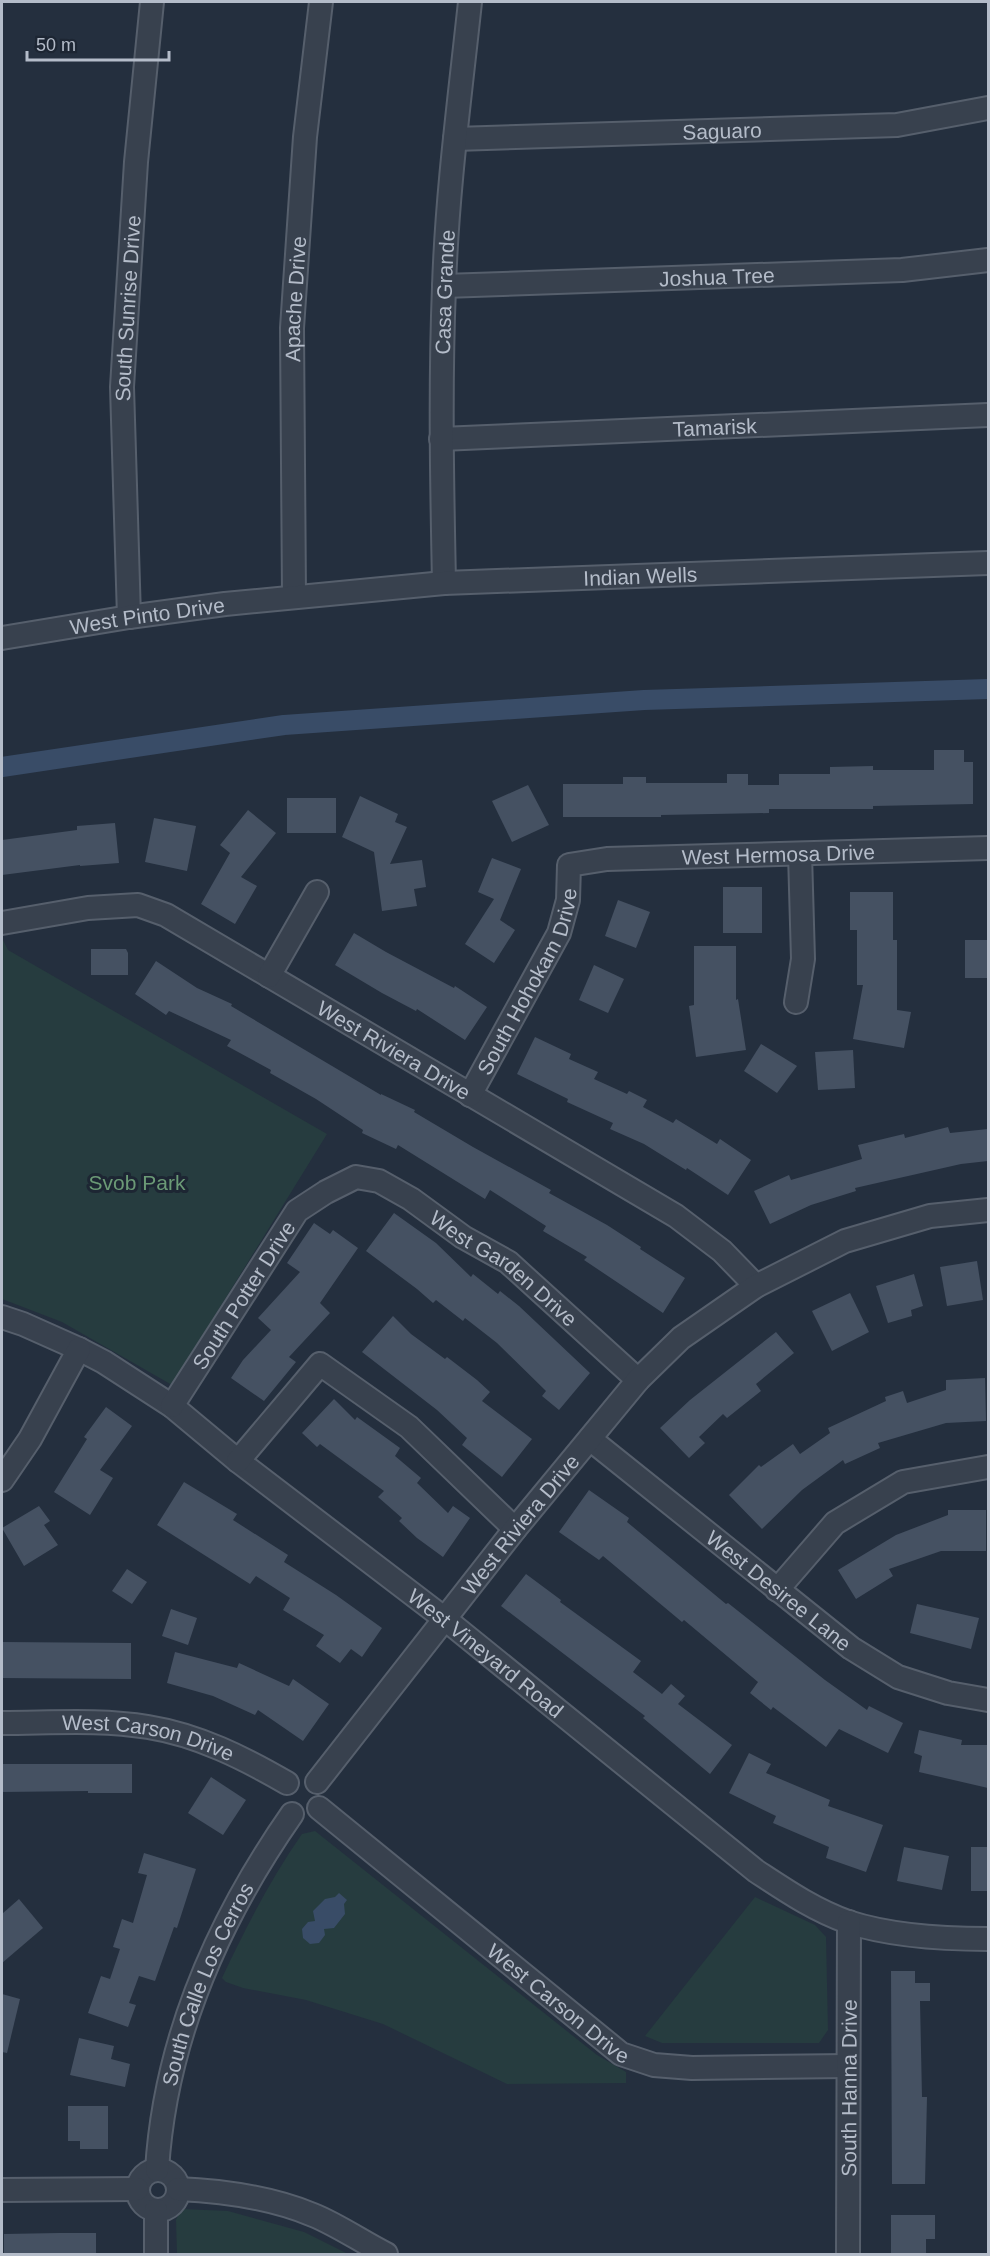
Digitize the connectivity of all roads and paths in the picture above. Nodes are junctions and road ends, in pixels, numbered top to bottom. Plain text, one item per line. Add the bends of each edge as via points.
1 (152, 2) edge
2 (321, 2) edge
3 (470, 2) edge
4 (988, 108) edge
5 (455, 139) junction
6 (988, 260) edge
7 (444, 286) junction
8 (988, 415) edge
9 (441, 439) junction
10 (988, 563) edge
11 (444, 583) junction
12 (294, 597) junction
13 (129, 617) junction
14 (2, 638) edge
15 (988, 848) edge
16 (800, 854) junction
17 (569, 865) joint
18 (317, 892) dead end
19 (2, 923) edge
20 (269, 976) junction
21 (796, 1002) dead end
22 (470, 1095) junction
23 (356, 1177) joint
24 (988, 1210) edge
25 (756, 1286) junction
26 (2, 1317) edge
27 (79, 1348) junction
28 (638, 1380) junction
29 (172, 1406) junction
30 (590, 1439) junction
31 (238, 1461) junction
32 (988, 1467) edge
33 (2, 1480) edge
34 (515, 1528) junction
35 (777, 1590) junction
36 (445, 1618) junction
37 (988, 1700) edge
38 (2, 1723) edge
39 (317, 1782) junction
40 (287, 1783) junction
41 (319, 1808) junction
42 (292, 1814) junction
43 (849, 1922) junction
44 (988, 1939) edge
45 (848, 2066) junction
46 (157, 2170) junction
47 (2, 2190) edge
48 (137, 2190) junction
49 (178, 2190) junction
50 (156, 2210) junction
51 (156, 2254) edge
52 (386, 2254) edge
53 (848, 2254) edge

1 - 13 street, South Sunrise Drive via 136,162 122,387
2 - 12 street, Apache Drive via 305,137 292,328
3 - 5 street, Casa Grande
4 - 5 street, Saguaro via 897,125
5 - 7 street, Casa Grande
6 - 7 street, Joshua Tree via 902,270
7 - 9 street, Casa Grande
8 - 9 street, Tamarisk
9 - 11 street, Casa Grande
10 - 11 street, Indian Wells
11 - 12 street, Indian Wells
12 - 13 street, West Pinto Drive
13 - 14 street, West Pinto Drive
15 - 16 street, West Hermosa Drive
16 - 17 street, West Hermosa Drive via 608,859
16 - 21 street via 803,959
17 - 22 street, South Hohokam Drive via 568,900 559,933
18 - 20 street
19 - 20 street, West Riviera Drive via 88,908 138,905 166,915
20 - 22 street, West Riviera Drive
22 - 25 street, West Riviera Drive via 676,1216 722,1251
23 - 28 street, West Garden Drive via 378,1181 411,1199 463,1237 508,1262
23 - 29 street, South Potter Drive via 297,1211
24 - 25 street, West Riviera Drive via 930,1216 845,1242
25 - 28 street, West Riviera Drive via 681,1338
26 - 27 street, West Vineyard Road
27 - 29 street, West Vineyard Road
27 - 33 street via 30,1438
28 - 30 street, West Riviera Drive
29 - 31 street, West Vineyard Road
30 - 34 street, West Riviera Drive
30 - 35 street, West Desiree Lane
31 - 34 street via 320,1364 409,1427
31 - 36 street, West Vineyard Road
32 - 35 street via 903,1482 835,1523
34 - 36 street, West Riviera Drive
35 - 37 street, West Desiree Lane via 851,1648 898,1677 948,1693
36 - 39 street
36 - 43 street, West Vineyard Road via 756,1871 806,1903
38 - 40 street, West Carson Drive via 98,1722 149,1727 216,1747
39 - 40 street via 302,1776
39 - 41 street via 323,1795
40 - 42 street via 282,1796
41 - 42 street via 307,1816
41 - 45 street, West Carson Drive via 621,2054 654,2066
42 - 46 street, South Calle Los Cerros via 227,1919 194,1992 172,2069
43 - 44 street, West Vineyard Road via 907,1935
43 - 45 street, South Hanna Drive
45 - 53 street, South Hanna Drive
46 - 48 street via 145,2174
46 - 49 street via 171,2175
47 - 48 street
48 - 50 street via 145,2206
49 - 50 street via 172,2205
49 - 52 street via 243,2194 282,2203
50 - 51 street

